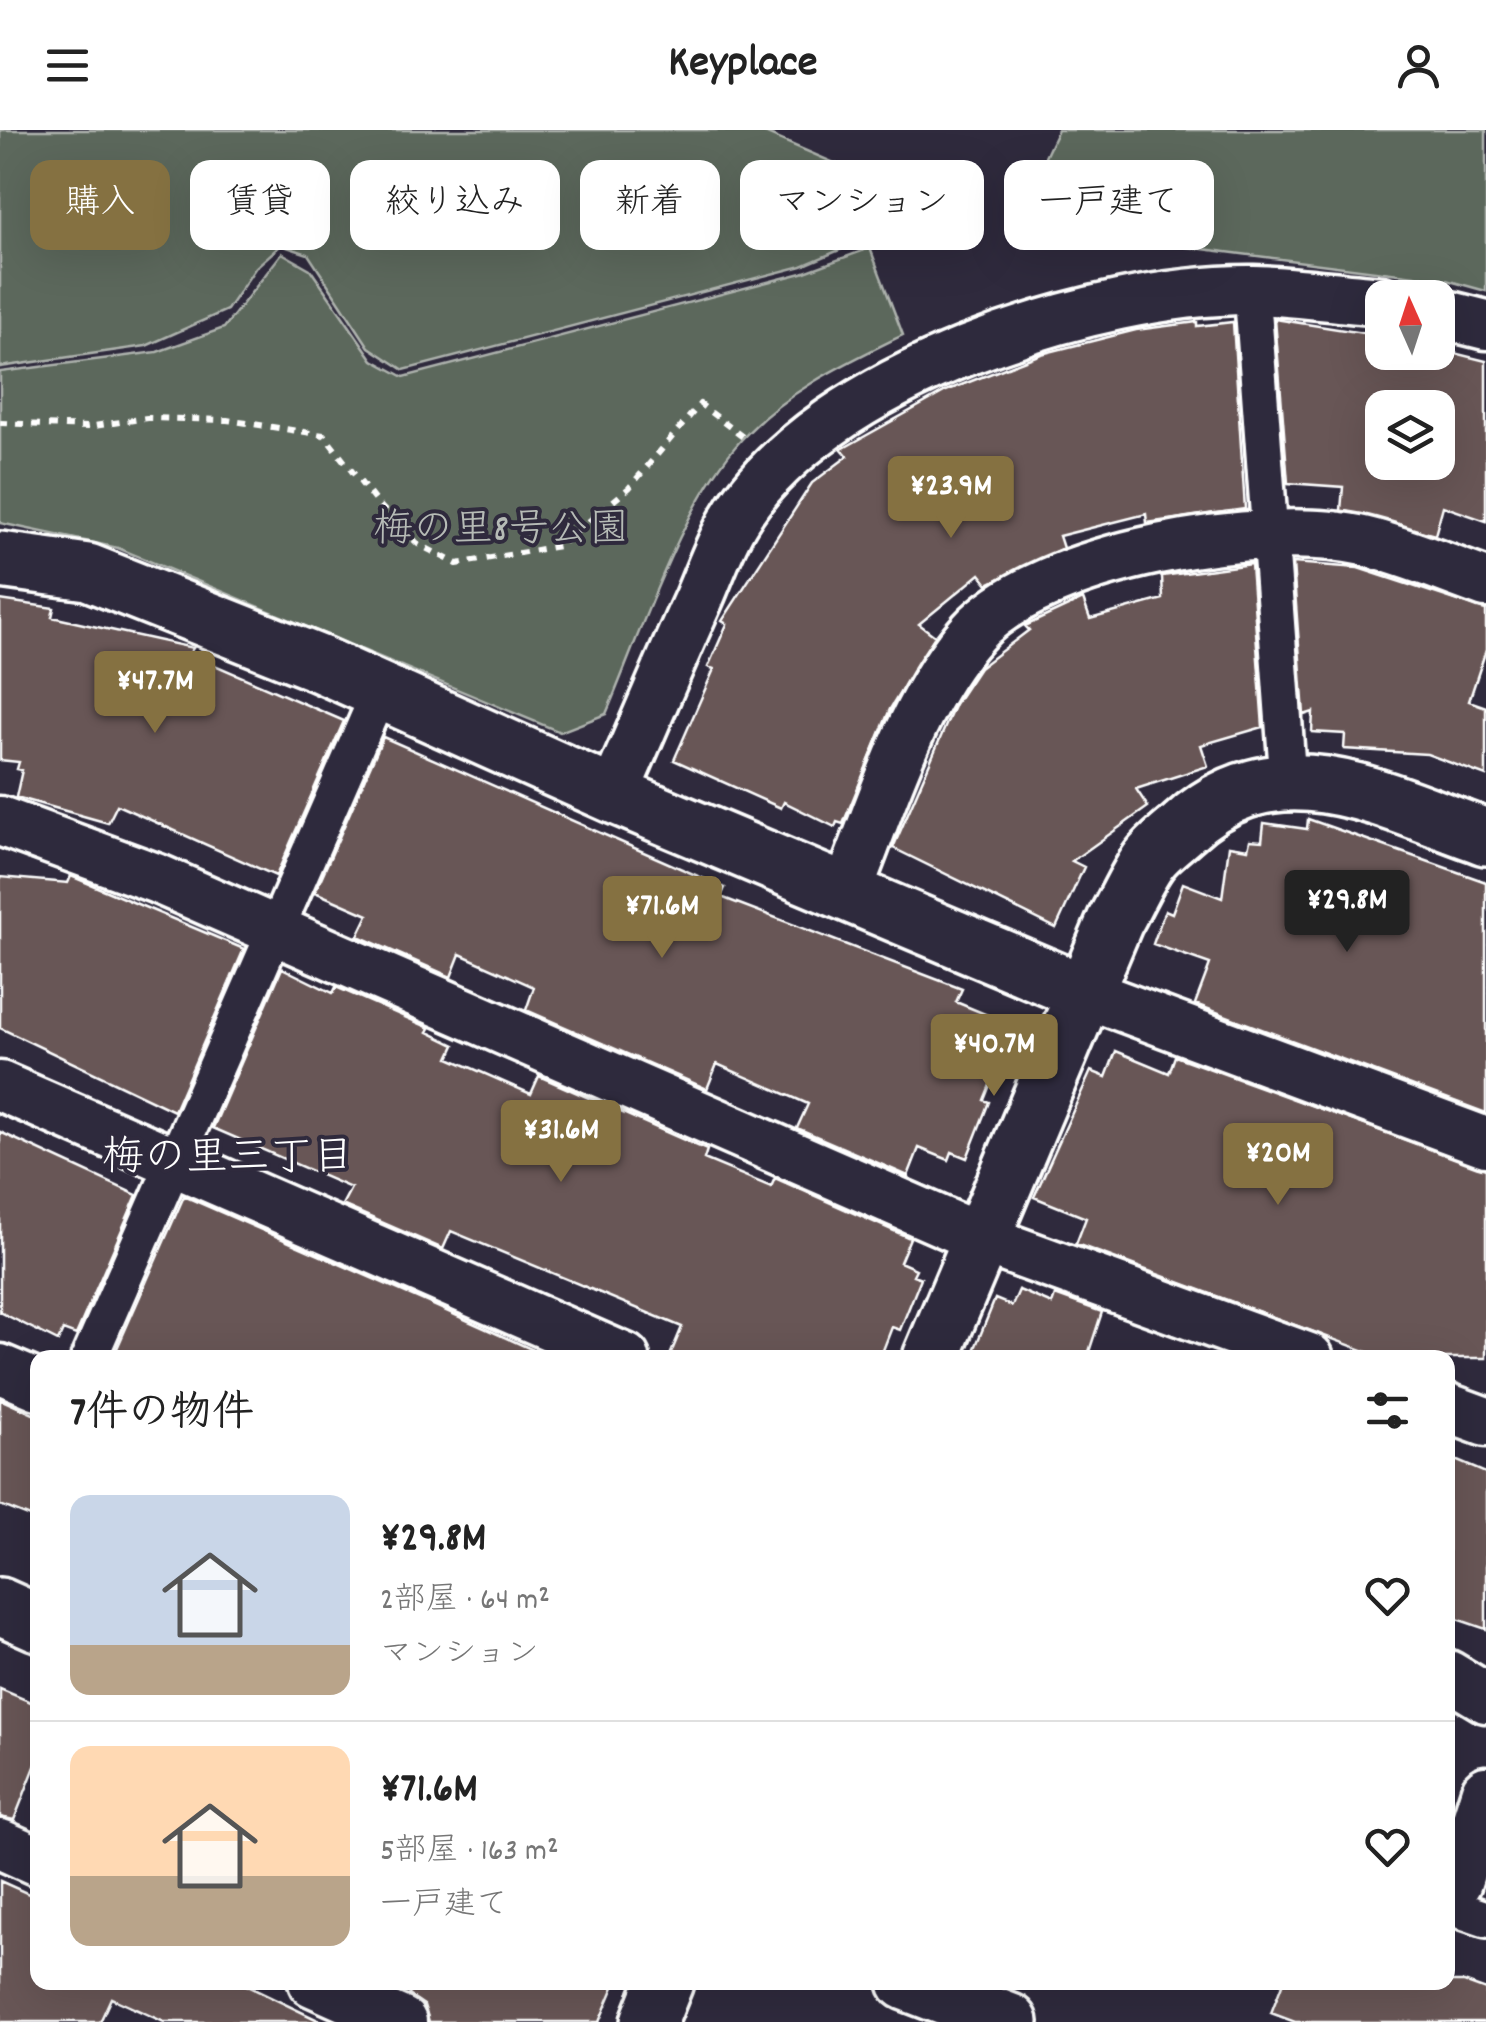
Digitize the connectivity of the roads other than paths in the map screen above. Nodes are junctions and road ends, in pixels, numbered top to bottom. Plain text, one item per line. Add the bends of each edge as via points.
1 (1252, 290) junction
2 (1365, 300) edge
3 (1455, 316) edge
4 (1486, 324) edge
5 (1269, 536) junction
6 (0, 560) edge
7 (1486, 583) edge
8 (380, 690) junction
9 (1288, 780) junction
10 (614, 794) junction
11 (0, 821) edge
12 (1486, 837) edge
13 (847, 891) junction
14 (273, 928) junction
15 (1086, 993) junction
16 (0, 1086) edge
17 (1486, 1142) edge
18 (174, 1162) junction
19 (982, 1238) junction
20 (92, 1350) edge
21 (607, 1350) edge
22 (934, 1350) edge
23 (1287, 1350) edge
24 (0, 1369) edge
25 (30, 1382) edge
26 (1455, 1411) edge
27 (1486, 1422) edge
28 (0, 1606) edge
29 (30, 1619) edge
30 (1455, 1679) edge
31 (1486, 1698) edge
32 (1486, 1791) edge
33 (0, 1844) edge
34 (30, 1857) edge
35 (1455, 1886) edge
36 (1455, 1908) edge
37 (1486, 1919) edge
38 (331, 1990) edge
39 (663, 1990) edge
40 (927, 1990) edge
41 (402, 2022) edge
42 (649, 2022) edge
43 (1010, 2022) edge

1 - 2 street
1 - 5 street
1 - 10 street via 1146,301 1037,326 959,354 855,405 777,464 735,517
3 - 4 street
5 - 7 street via 1364,541
5 - 9 street
5 - 13 street via 1134,553 1086,568 1020,598 975,629 915,727
6 - 8 street via 88,572
8 - 10 street
8 - 14 street
9 - 12 street via 1334,785
9 - 15 street via 1204,808 1150,859
10 - 13 street
11 - 14 street
13 - 15 street
14 - 18 street
14 - 19 street
15 - 17 street
15 - 19 street
16 - 18 street
18 - 20 street
18 - 21 street
19 - 22 street
19 - 23 street
24 - 25 street
26 - 27 street
28 - 29 street
30 - 31 street
32 - 35 street
33 - 34 street
36 - 37 street
38 - 41 street
39 - 42 street
40 - 43 street

